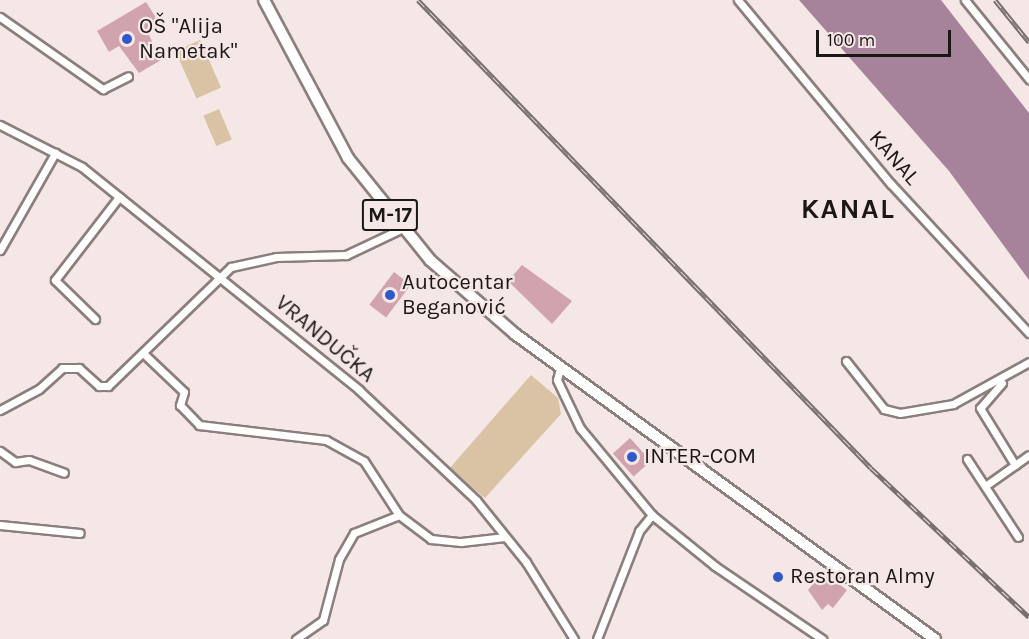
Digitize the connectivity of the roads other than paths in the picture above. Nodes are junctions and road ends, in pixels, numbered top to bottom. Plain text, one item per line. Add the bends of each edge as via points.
1 (264, 0) edge
2 (738, 0) edge
3 (965, 0) edge
4 (0, 16) edge
5 (128, 76) dead end
6 (1029, 79) edge
7 (0, 125) edge
8 (56, 153) junction
9 (119, 197) junction
10 (401, 229) junction
11 (0, 250) edge
12 (219, 277) junction
13 (95, 319) dead end
14 (1029, 333) edge
15 (144, 354) junction
16 (846, 361) dead end
17 (1029, 362) edge
18 (560, 368) junction
19 (1002, 381) junction
20 (0, 410) edge
21 (0, 452) edge
22 (1029, 455) edge
23 (967, 459) dead end
24 (1015, 465) junction
25 (64, 473) dead end
26 (988, 484) junction
27 (652, 514) junction
28 (399, 515) junction
29 (0, 525) edge
30 (80, 533) dead end
31 (505, 537) junction
32 (1018, 537) dead end
33 (296, 639) edge
34 (574, 639) edge
35 (597, 639) edge
36 (822, 639) edge
37 (934, 639) edge

1 - 10 main road, M-17 via 333,134
2 - 14 street, KANAL via 884,176
3 - 6 street
4 - 5 street via 103,88
7 - 8 street, VRANDUČKA
8 - 9 street, VRANDUČKA
8 - 11 street
9 - 12 street, VRANDUČKA
9 - 13 street via 55,280
10 - 12 street via 346,255 248,262
10 - 18 main road, M-17 via 477,303
12 - 15 street
12 - 31 street, VRANDUČKA via 359,390 476,500
15 - 20 street via 108,386 99,386 79,369 62,368 39,389
15 - 28 street via 184,392 180,405 199,425 326,440 364,461
16 - 19 street via 884,409 900,412 953,404
17 - 19 street
18 - 27 street via 557,380 580,428
18 - 37 main road, M-17
19 - 24 street via 981,408
21 - 25 street via 15,462 29,460
22 - 24 street
23 - 26 street
24 - 26 street
26 - 32 street via 992,500
27 - 35 street via 639,531
27 - 36 street via 715,567
28 - 31 street via 431,539 446,542
28 - 33 street via 354,533 339,559 323,620
29 - 30 street
31 - 34 street, VRANDUČKA

